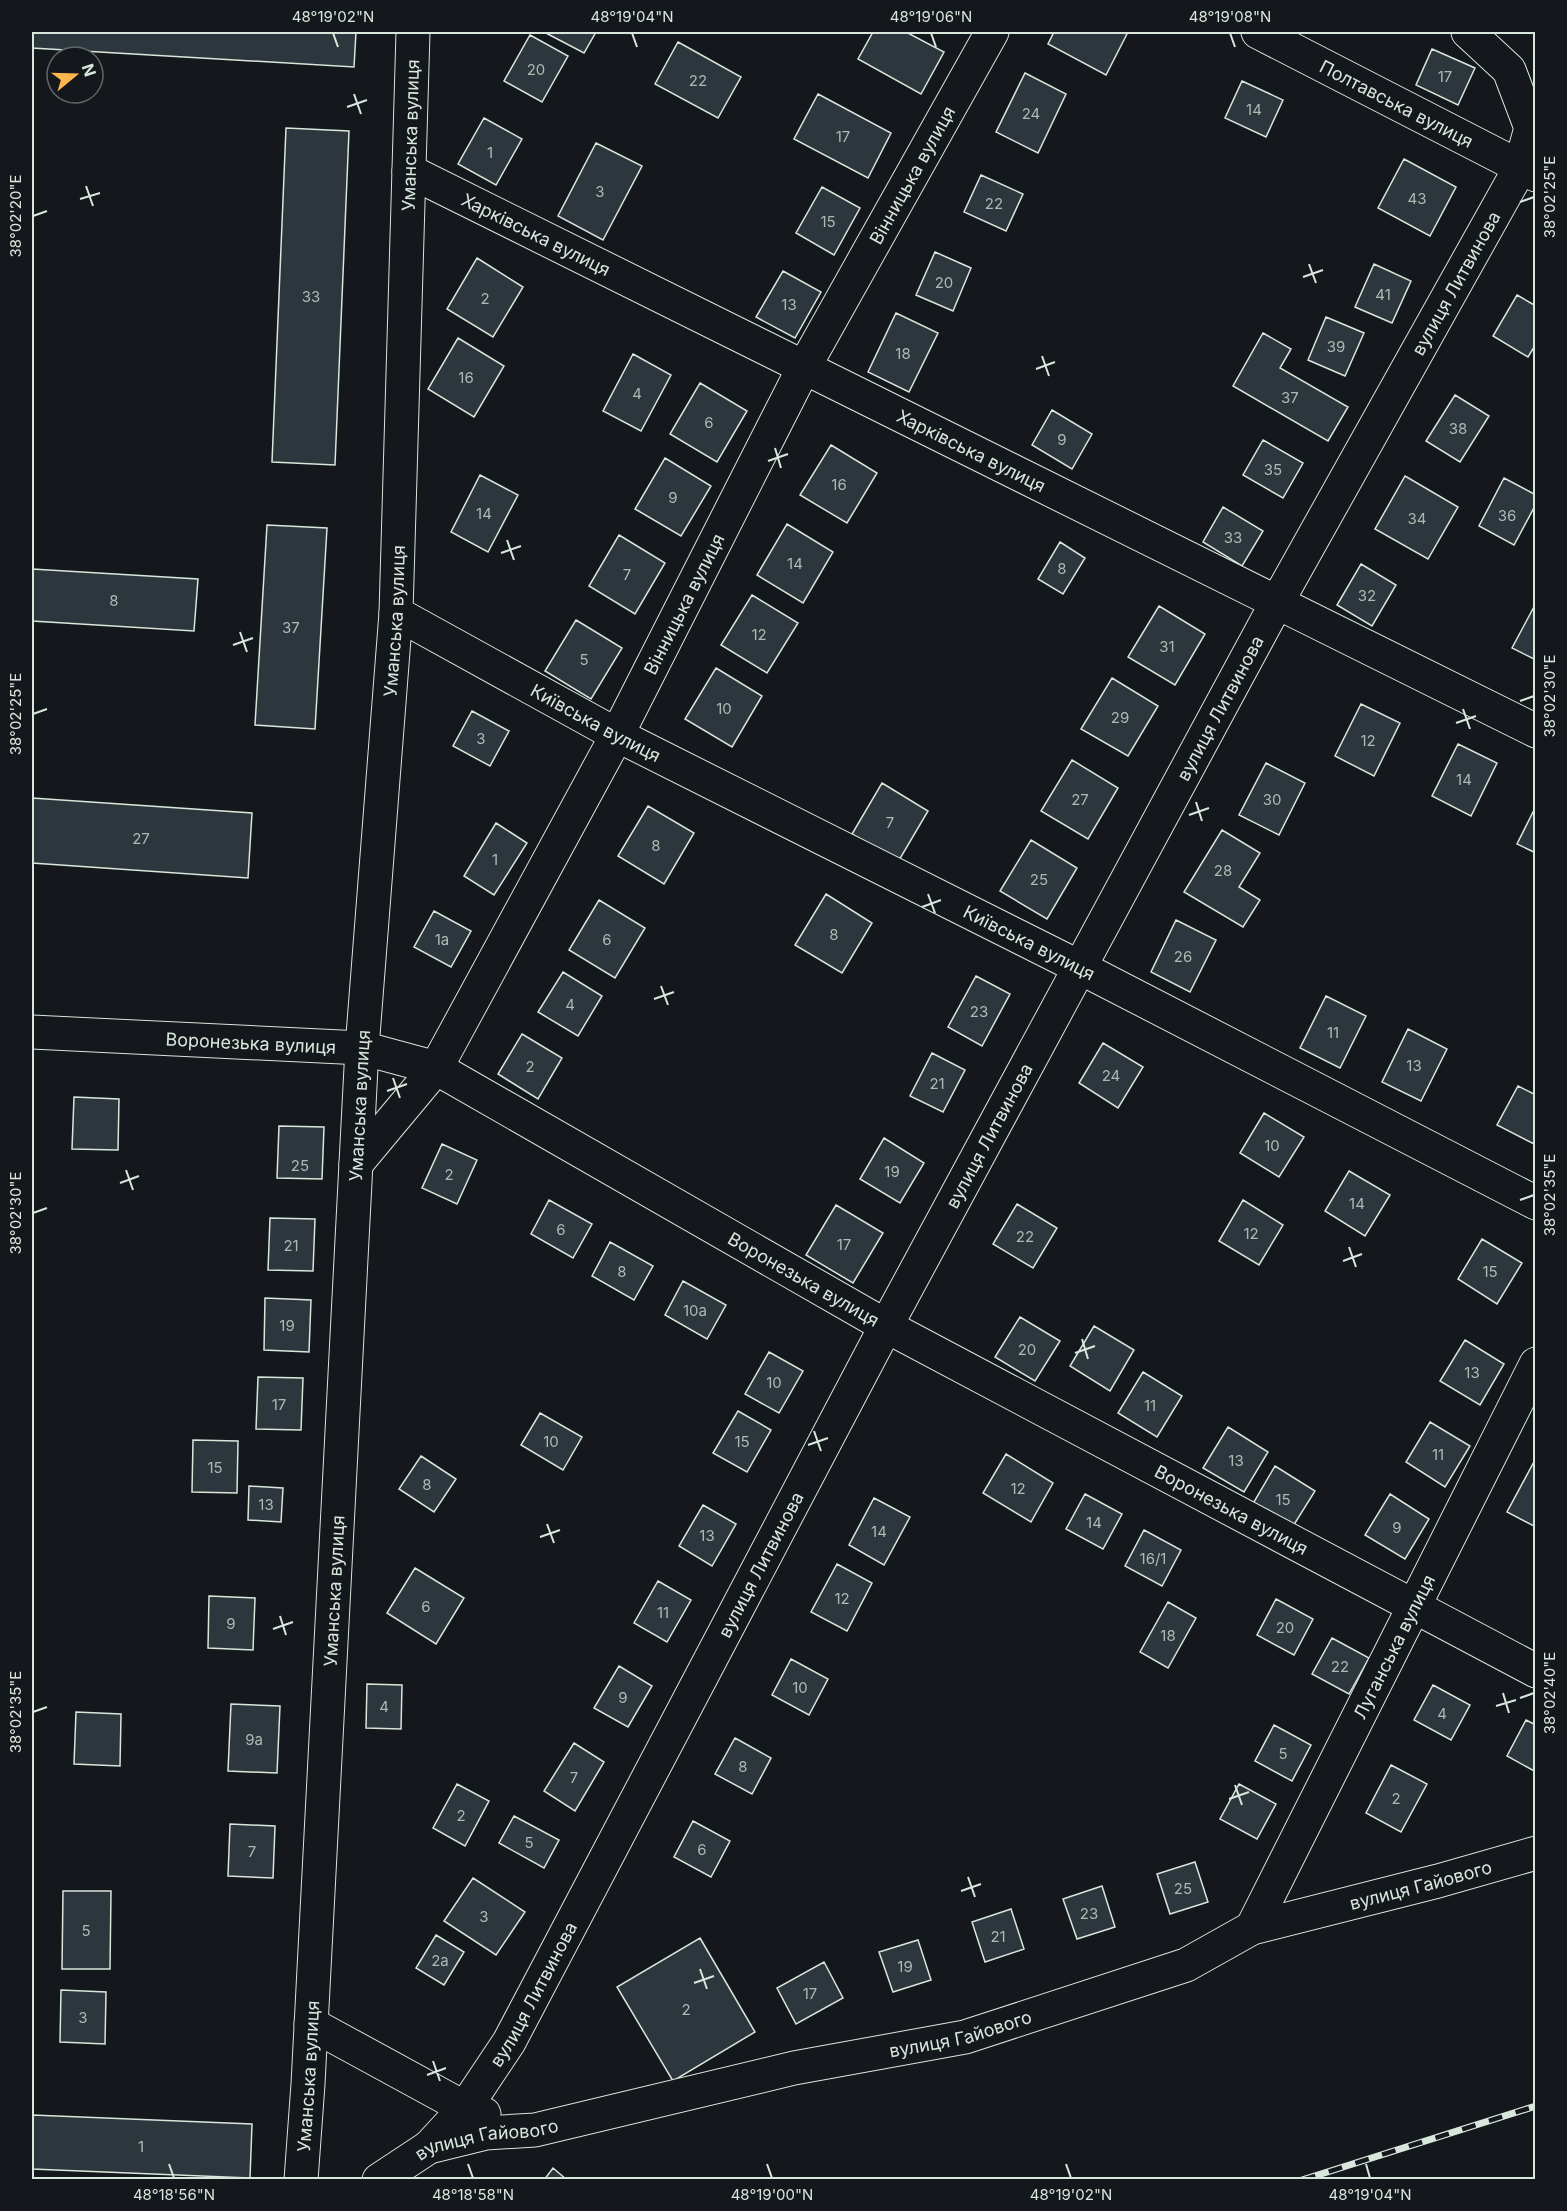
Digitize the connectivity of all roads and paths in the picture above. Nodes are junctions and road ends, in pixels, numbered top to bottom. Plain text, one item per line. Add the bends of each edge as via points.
1 (413, 32) edge
2 (992, 32) edge
3 (1257, 32) edge
4 (1468, 32) edge
5 (409, 171) junction
6 (1528, 172) edge
7 (803, 369) junction
8 (1276, 604) junction
9 (396, 613) junction
10 (1536, 731) edge
11 (617, 735) junction
12 (1080, 968) junction
13 (32, 1032) edge
14 (362, 1048) junction
15 (436, 1068) junction
16 (356, 1164) junction
17 (1536, 1203) edge
18 (886, 1326) junction
19 (1536, 1364) edge
20 (1413, 1607) junction
21 (1536, 1671) edge
22 (1536, 1853) edge
23 (1252, 1928) junction
24 (311, 2024) junction
25 (465, 2108) junction
26 (535, 2130) junction
27 (429, 2147) junction
28 (301, 2180) edge
29 (379, 2180) edge

1 - 5 street, Уманська вулиця
2 - 7 street, Вінницька вулиця
3 - 6 street, Полтавська вулиця
4 - 6 street, вулиця Литвинова via 1509,70 1532,128
5 - 7 street, Харківська вулиця
5 - 9 street, Уманська вулиця
6 - 8 street, вулиця Литвинова
7 - 8 street, Харківська вулиця
7 - 11 street, Вінницька вулиця
8 - 10 street, Харківська вулиця
8 - 12 street, вулиця Литвинова
9 - 11 street, Київська вулиця
9 - 14 street, Уманська вулиця
11 - 12 street, Київська вулиця
11 - 15 street, Вінницька вулиця
12 - 17 street, Київська вулиця
12 - 18 street, вулиця Литвинова
13 - 14 street, Воронезька вулиця
14 - 15 street, Воронезька вулиця
14 - 16 street, Уманська вулиця
15 - 16 street, Вінницька вулиця
15 - 18 street, Воронезька вулиця
16 - 24 street, Уманська вулиця
18 - 20 street, Воронезька вулиця
18 - 25 street, вулиця Литвинова via 509,2042
19 - 20 street, Луганська вулиця
20 - 21 street, Воронезька вулиця
20 - 23 street, Луганська вулиця
22 - 23 street, вулиця Гайового
23 - 26 street, вулиця Гайового via 1186,1965 964,2037 794,2068
24 - 25 street
24 - 28 street, Уманська вулиця
25 - 26 street
25 - 27 street, вулиця Литвинова
26 - 27 street, вулиця Гайового via 486,2133
27 - 29 street, вулиця Гайового

